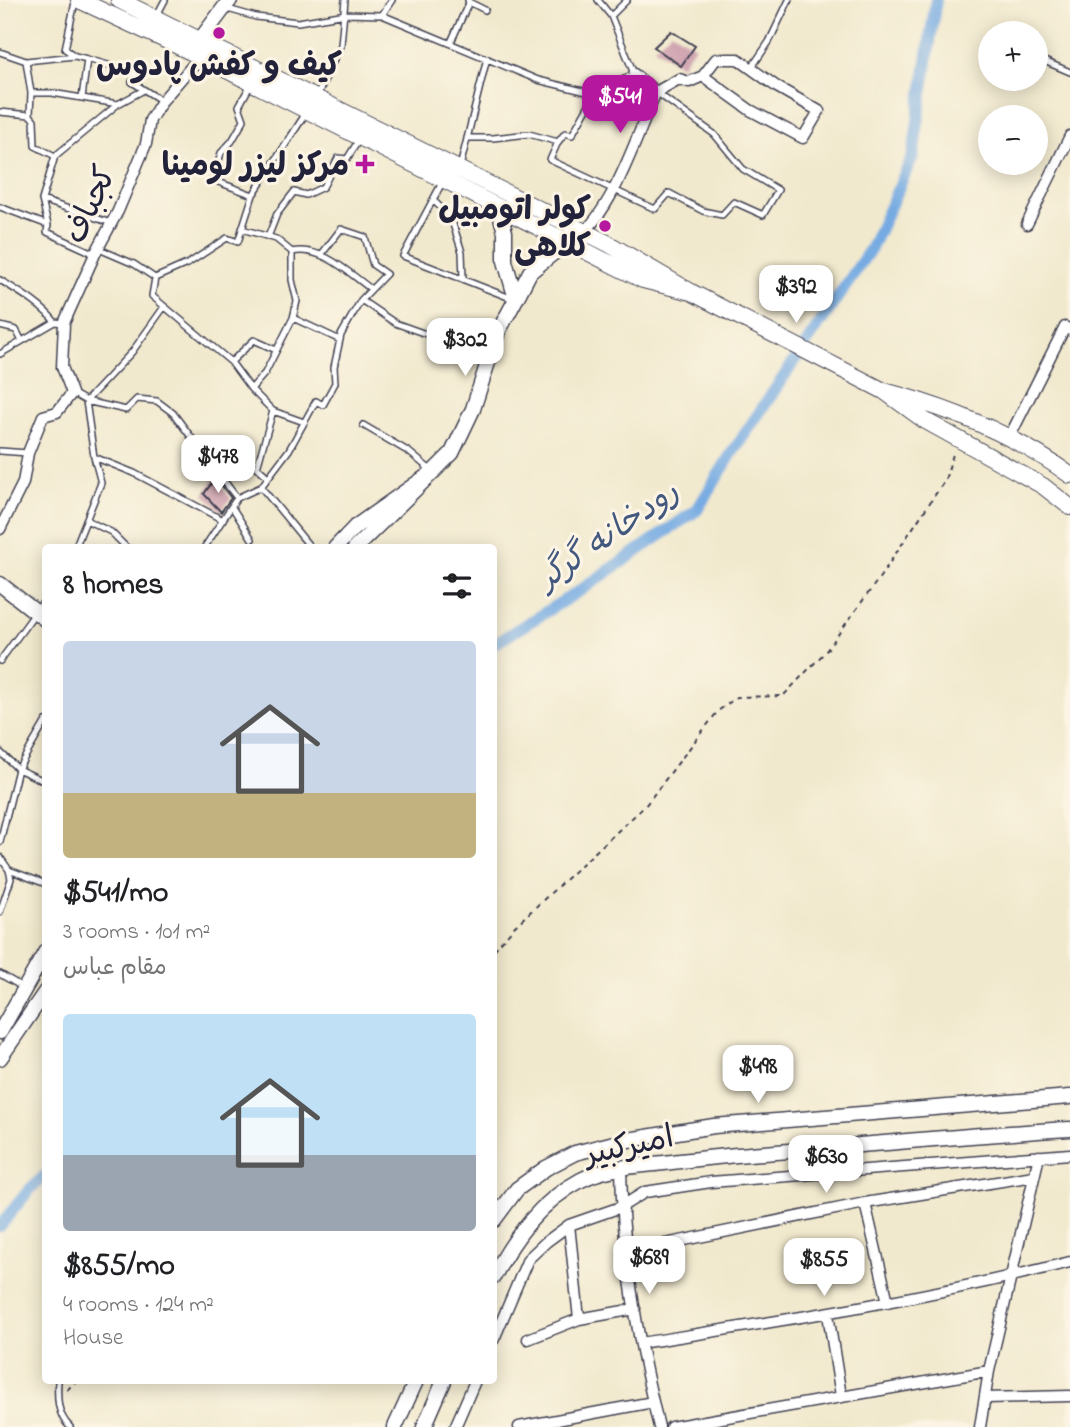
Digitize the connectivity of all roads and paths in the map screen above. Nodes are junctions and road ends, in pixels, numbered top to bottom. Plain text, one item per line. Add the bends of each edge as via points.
1 (78, 0) edge
2 (119, 0) edge
3 (165, 0) edge
4 (345, 0) edge
5 (393, 0) edge
6 (598, 0) edge
7 (627, 0) edge
8 (789, 0) edge
9 (468, 1) edge
10 (227, 4) edge
11 (485, 10) dead end
12 (345, 14) junction
13 (382, 15) junction
14 (611, 16) junction
15 (156, 18) junction
16 (451, 42) junction
17 (195, 46) junction
18 (0, 52) edge
19 (75, 56) junction
20 (487, 58) junction
21 (87, 60) junction
22 (26, 61) junction
23 (210, 61) junction
24 (1048, 63) edge
25 (751, 68) junction
26 (1070, 72) edge
27 (634, 74) junction
28 (703, 76) junction
29 (252, 82) junction
30 (142, 90) junction
31 (656, 92) junction
32 (31, 93) junction
33 (595, 94) junction
34 (82, 98) junction
35 (162, 101) junction
36 (118, 104) junction
37 (312, 104) junction
38 (0, 112) edge
39 (30, 115) junction
40 (361, 136) junction
41 (1070, 136) edge
42 (467, 138) junction
43 (558, 142) junction
44 (1066, 150) edge
45 (55, 156) junction
46 (460, 169) junction
47 (445, 179) junction
48 (613, 191) junction
49 (253, 195) junction
50 (42, 200) junction
51 (433, 200) junction
52 (498, 206) junction
53 (0, 207) edge
54 (111, 223) junction
55 (1027, 223) dead end
56 (48, 225) junction
57 (242, 229) junction
58 (268, 237) junction
59 (578, 238) junction
60 (97, 251) junction
61 (292, 251) junction
62 (321, 255) junction
63 (155, 278) junction
64 (463, 279) junction
65 (0, 280) edge
66 (371, 289) junction
67 (516, 299) junction
68 (361, 300) junction
69 (164, 307) junction
70 (293, 318) junction
71 (59, 323) junction
72 (1068, 325) edge
73 (0, 326) edge
74 (340, 340) junction
75 (22, 341) junction
76 (276, 350) junction
77 (491, 353) junction
78 (0, 354) edge
79 (231, 362) junction
80 (251, 389) junction
81 (884, 391) junction
82 (72, 393) junction
83 (86, 401) junction
84 (273, 411) junction
85 (304, 422) junction
86 (363, 425) dead end
87 (1009, 438) junction
88 (957, 439) junction
89 (0, 451) edge
90 (28, 453) junction
91 (94, 457) junction
92 (433, 472) junction
93 (1070, 475) edge
94 (268, 477) junction
95 (261, 487) junction
96 (237, 498) junction
97 (232, 507) junction
98 (1070, 507) edge
99 (86, 520) junction
100 (223, 520) junction
101 (0, 529) edge
102 (252, 539) dead end
103 (77, 544) edge
104 (123, 544) edge
105 (207, 544) edge
106 (308, 544) edge
107 (339, 544) edge
108 (359, 544) edge
109 (0, 584) edge
110 (41, 616) edge
111 (0, 661) edge
112 (42, 728) edge
113 (0, 752) edge
114 (18, 769) junction
115 (42, 780) edge
116 (0, 842) edge
117 (0, 857) edge
118 (9, 870) junction
119 (42, 882) edge
120 (0, 912) edge
121 (497, 947) edge
122 (42, 958) edge
123 (0, 974) edge
124 (25, 989) junction
125 (42, 997) edge
126 (0, 1032) edge
127 (0, 1058) edge
128 (1070, 1097) edge
129 (1070, 1129) edge
130 (1070, 1154) edge
131 (1039, 1157) junction
132 (621, 1168) junction
133 (1034, 1176) junction
134 (865, 1203) junction
135 (621, 1207) junction
136 (497, 1216) edge
137 (569, 1225) junction
138 (626, 1252) junction
139 (1070, 1262) edge
140 (497, 1270) edge
141 (1011, 1278) junction
142 (888, 1302) junction
143 (635, 1309) junction
144 (828, 1314) junction
145 (579, 1319) junction
146 (497, 1332) edge
147 (528, 1339) dead end
148 (641, 1343) junction
149 (989, 1371) junction
150 (58, 1384) edge
151 (415, 1384) edge
152 (443, 1384) edge
153 (474, 1384) edge
154 (841, 1396) junction
155 (1070, 1396) edge
156 (986, 1398) junction
157 (653, 1402) junction
158 (546, 1424) edge
159 (70, 1427) edge
160 (395, 1427) edge
161 (424, 1427) edge
162 (455, 1427) edge
163 (519, 1427) edge
164 (659, 1427) edge
165 (671, 1427) edge
166 (979, 1427) edge

1 - 17 main road
1 - 19 lane via 65,49
2 - 15 main road
3 - 15 lane
4 - 12 lane
5 - 13 lane
6 - 14 lane
7 - 14 lane
8 - 25 lane via 769,43
9 - 11 lane
9 - 16 lane
10 - 12 lane via 256,17 298,22
10 - 17 street
12 - 13 lane
12 - 37 lane via 341,45
13 - 16 lane
14 - 27 lane
15 - 17 main road
16 - 20 lane
17 - 23 main road
17 - 37 main road
18 - 22 lane
19 - 21 lane
19 - 22 lane
20 - 33 lane via 538,80
20 - 42 lane
21 - 30 lane via 129,71 136,76 132,82
21 - 34 lane
22 - 32 lane
23 - 29 main road
23 - 35 street, کجباف via 192,66
24 - 26 lane
25 - 28 street via 738,60 716,59
25 - 28 street via 819,111 803,138 750,110
27 - 31 street
27 - 33 lane
28 - 31 street via 689,82 679,79
29 - 37 main road
29 - 49 lane via 239,106 244,120 221,153 213,180
30 - 35 lane
30 - 36 lane
31 - 48 street
31 - 48 lane via 713,134 743,169 778,190 763,215 734,202 722,215 703,211 669,193 655,209
32 - 34 lane
32 - 39 lane
33 - 43 lane via 572,135 565,133
34 - 36 lane
35 - 54 street, کجباف via 150,120 146,144
36 - 45 lane
37 - 40 main road
37 - 46 main road
37 - 49 lane
38 - 39 lane
39 - 45 lane via 35,146
40 - 47 main road
40 - 58 lane via 347,159 338,158 323,187 306,195 294,192 277,214
41 - 44 street
42 - 43 lane via 529,134
42 - 46 lane
43 - 48 lane via 550,160
44 - 55 street
45 - 50 lane
46 - 59 main road
47 - 51 lane
47 - 52 main road
48 - 59 street via 594,223
49 - 57 lane
50 - 54 lane
50 - 56 lane
51 - 64 lane via 451,218 462,252
51 - 64 lane via 402,256
52 - 59 main road
52 - 67 street via 505,232 505,261
53 - 56 lane
54 - 60 street, کجباف
56 - 60 lane via 47,232
57 - 58 lane
57 - 63 lane via 237,242 227,238
58 - 61 lane
59 - 67 street via 530,272
59 - 81 main road via 643,280 691,292
60 - 63 lane via 134,264
60 - 71 street, کجباف
61 - 62 lane via 304,249
61 - 70 lane via 297,301
62 - 66 lane
62 - 66 lane via 341,229 365,237 373,265 386,274
63 - 69 lane via 152,296
64 - 67 lane
65 - 71 lane
66 - 68 lane
67 - 77 street
68 - 74 lane
68 - 77 lane via 395,323 426,334 433,330
69 - 79 lane
69 - 83 lane via 132,352
70 - 74 lane
70 - 76 lane
71 - 75 lane
71 - 82 street, کجباف via 62,367
72 - 87 street
73 - 75 lane via 16,330
74 - 85 lane via 334,383 323,405 316,401
75 - 78 lane
76 - 79 lane via 254,340
76 - 80 lane
77 - 92 street via 473,409 452,453
79 - 80 lane
80 - 84 lane
81 - 87 main road via 931,403
81 - 88 main road
82 - 83 lane
82 - 90 street via 57,412 43,416
83 - 91 lane
83 - 96 lane via 126,410 137,399 158,401 173,413
84 - 85 lane
84 - 94 lane via 257,467
85 - 94 lane
86 - 92 lane
87 - 93 main road
88 - 98 main road via 1043,486
88 - 121 path via 945,480 826,651 783,696 737,697 718,712 645,806
89 - 90 lane
90 - 101 street via 23,483
91 - 99 lane via 101,483
91 - 100 lane
92 - 107 street via 355,527
92 - 108 street
94 - 95 lane
95 - 96 lane
95 - 106 lane
96 - 97 lane
97 - 100 lane
97 - 102 lane
99 - 103 lane
99 - 104 lane via 111,532
100 - 105 lane
109 - 110 street
110 - 111 lane
112 - 114 lane
113 - 114 lane
114 - 115 lane
114 - 116 lane
117 - 118 lane
118 - 119 lane
118 - 120 lane via 11,879
122 - 124 street
123 - 124 lane
124 - 126 street
125 - 127 street
128 - 136 street, امیرکبیر via 714,1126 622,1140 575,1153 546,1168 517,1189
129 - 132 street, امیرکبیر
130 - 131 street
131 - 133 street
131 - 135 street via 711,1182 645,1192
132 - 135 street
132 - 140 street, امیرکبیر via 583,1179 560,1193 526,1223
133 - 134 street
133 - 141 street
134 - 138 street
134 - 142 street
135 - 137 street
135 - 138 street
137 - 145 street
137 - 146 street via 528,1259
138 - 143 street
139 - 141 street
141 - 142 street
141 - 149 street
142 - 144 street
143 - 145 street
143 - 148 street
144 - 148 street
144 - 154 street
145 - 147 street
148 - 157 street
149 - 154 street
149 - 156 street
150 - 159 lane via 57,1401
151 - 160 street
152 - 161 street
153 - 162 street
154 - 165 street
155 - 156 street
156 - 166 street
157 - 158 street
157 - 164 street
158 - 163 street

